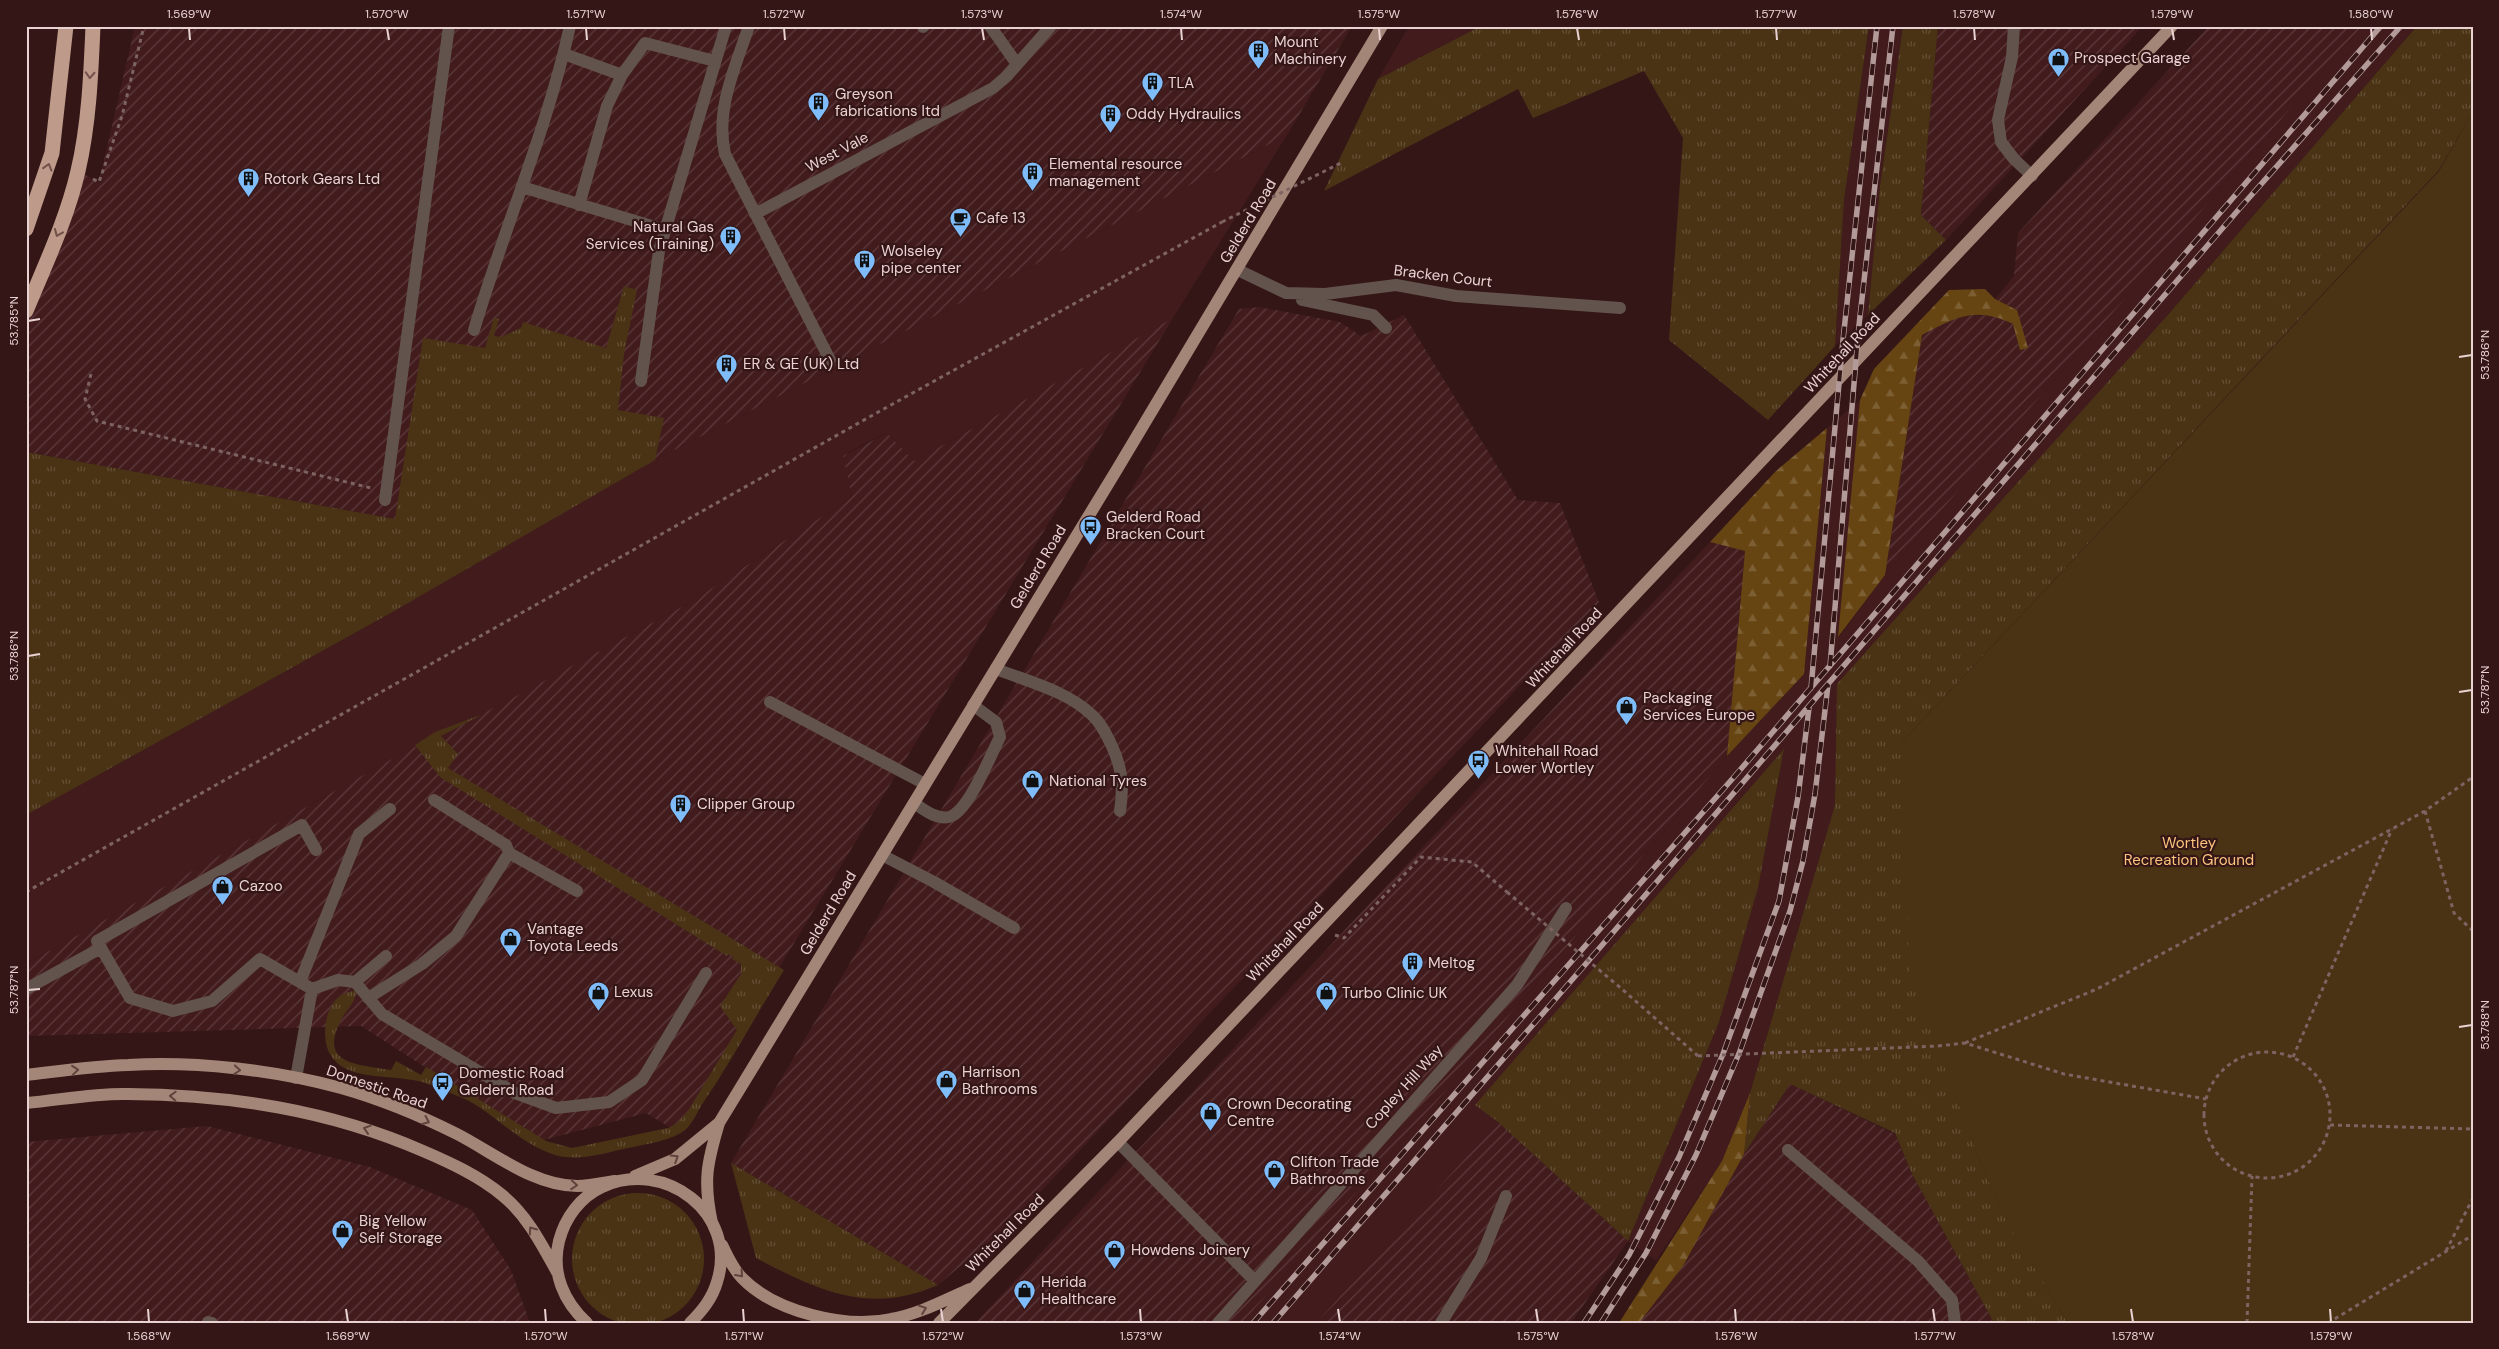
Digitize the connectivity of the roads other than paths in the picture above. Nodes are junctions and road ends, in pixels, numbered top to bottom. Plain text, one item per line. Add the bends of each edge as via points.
1 (66, 26) edge
2 (93, 26) edge
3 (449, 26) edge
4 (570, 26) edge
5 (726, 26) edge
6 (749, 26) edge
7 (990, 26) edge
8 (1051, 26) edge
9 (1382, 26) edge
10 (2014, 26) edge
11 (2172, 26) edge
12 (564, 54) junction
13 (715, 61) junction
14 (1017, 64) junction
15 (622, 76) junction
16 (2032, 176) junction
17 (522, 187) junction
18 (579, 205) junction
19 (754, 214) junction
20 (26, 229) edge
21 (665, 230) junction
22 (1238, 270) junction
23 (1286, 293) junction
24 (1620, 308) dead end
25 (26, 311) edge
26 (1386, 328) dead end
27 (474, 330) dead end
28 (830, 360) dead end
29 (641, 380) dead end
30 (386, 496) road end
31 (996, 669) junction
32 (770, 702) dead end
33 (973, 705) junction
34 (925, 784) junction
35 (434, 800) dead end
36 (914, 803) junction
37 (390, 809) dead end
38 (1120, 811) dead end
39 (316, 850) dead end
40 (509, 853) junction
41 (882, 855) junction
42 (577, 891) dead end
43 (1566, 908) dead end
44 (1014, 928) dead end
45 (101, 948) junction
46 (386, 956) dead end
47 (706, 973) dead end
48 (300, 982) junction
49 (355, 982) junction
50 (26, 989) edge
51 (312, 989) junction
52 (368, 998) junction
53 (26, 1075) edge
54 (296, 1078) junction
55 (26, 1103) edge
56 (719, 1123) junction
57 (1118, 1142) junction
58 (1788, 1150) dead end
59 (630, 1178) junction
60 (615, 1181) junction
61 (1506, 1196) dead end
62 (714, 1227) junction
63 (557, 1272) junction
64 (1254, 1280) junction
65 (974, 1287) junction
66 (563, 1292) junction
67 (570, 1323) edge
68 (587, 1323) edge
69 (690, 1323) edge
70 (940, 1323) edge
71 (1218, 1323) edge
72 (1441, 1323) edge
73 (1955, 1323) edge

20 -> 1 highway via 52,153
2 -> 25 highway via 89,97 78,171 62,225
3 - 30 street
4 - 12 street
5 - 13 street
6 - 19 street via 728,90 721,130 725,154
7 - 14 street
8 - 14 street, West Vale
9 - 22 main road, Gelderd Road
10 - 16 street via 2010,66 1998,120 2001,142
11 - 16 main road, Whitehall Road
12 - 15 street
12 - 17 street
13 - 15 street via 645,42
13 - 21 street
14 - 19 street, West Vale via 993,88
15 - 18 street via 607,106
16 - 57 main road, Whitehall Road
17 - 18 street
17 - 27 street
18 - 21 street
19 - 28 street
21 - 29 street
22 - 23 street, Bracken Court
22 - 31 main road, Gelderd Road
23 - 24 street, Bracken Court via 1325,294 1396,285 1456,296
23 - 26 street via 1373,315
31 - 33 main road, Gelderd Road
31 - 38 street via 1064,697 1092,715 1106,734 1121,770 1123,792
32 - 34 street
33 - 34 main road, Gelderd Road
33 - 36 street via 996,722 1000,737 963,808 949,817 935,816
34 - 36 main road, Gelderd Road
35 - 40 street via 506,845
36 - 41 main road, Gelderd Road
37 - 48 street via 359,834
39 - 45 street via 302,825 98,941
40 - 42 street
40 - 52 street via 456,936 422,964
41 - 44 street
41 - 56 main road, Gelderd Road
43 - 64 street, Copley Hill Way via 1516,985
45 - 48 street via 130,998 172,1012 212,1001 260,958
45 - 50 street
46 - 49 street
47 - 52 street via 642,1080 609,1102 556,1108 515,1093 382,1014
48 - 51 street
49 - 51 street via 338,980
49 - 52 street
51 - 54 street
53 -> 54 main road, Domestic Road via 128,1064 205,1067 276,1073
54 -> 60 main road, Domestic Road via 343,1088 400,1110 456,1134 550,1182 577,1186
63 -> 55 main road via 518,1211 484,1181 389,1136 329,1116 268,1104 126,1094
59 -> 56 main road, Gelderd Road via 675,1159
56 - 62 main road, Gelderd Road via 707,1163 706,1193
57 - 64 street
57 - 65 main road, Whitehall Road
58 - 73 street via 1918,1261 1952,1300
59 - 60 main road
59 - 62 main road via 669,1183 689,1195
60 - 63 main road via 593,1191 574,1208 562,1230 557,1250
61 - 72 street via 1481,1258
62 -> 65 main road, Whitehall Road via 731,1265 742,1279 794,1310 832,1319 856,1322 893,1319
62 - 69 main road via 721,1257 718,1282 706,1306
63 - 66 main road
64 - 71 street, Copley Hill Way
65 - 70 main road, Whitehall Road
66 - 67 main road
66 - 68 main road

